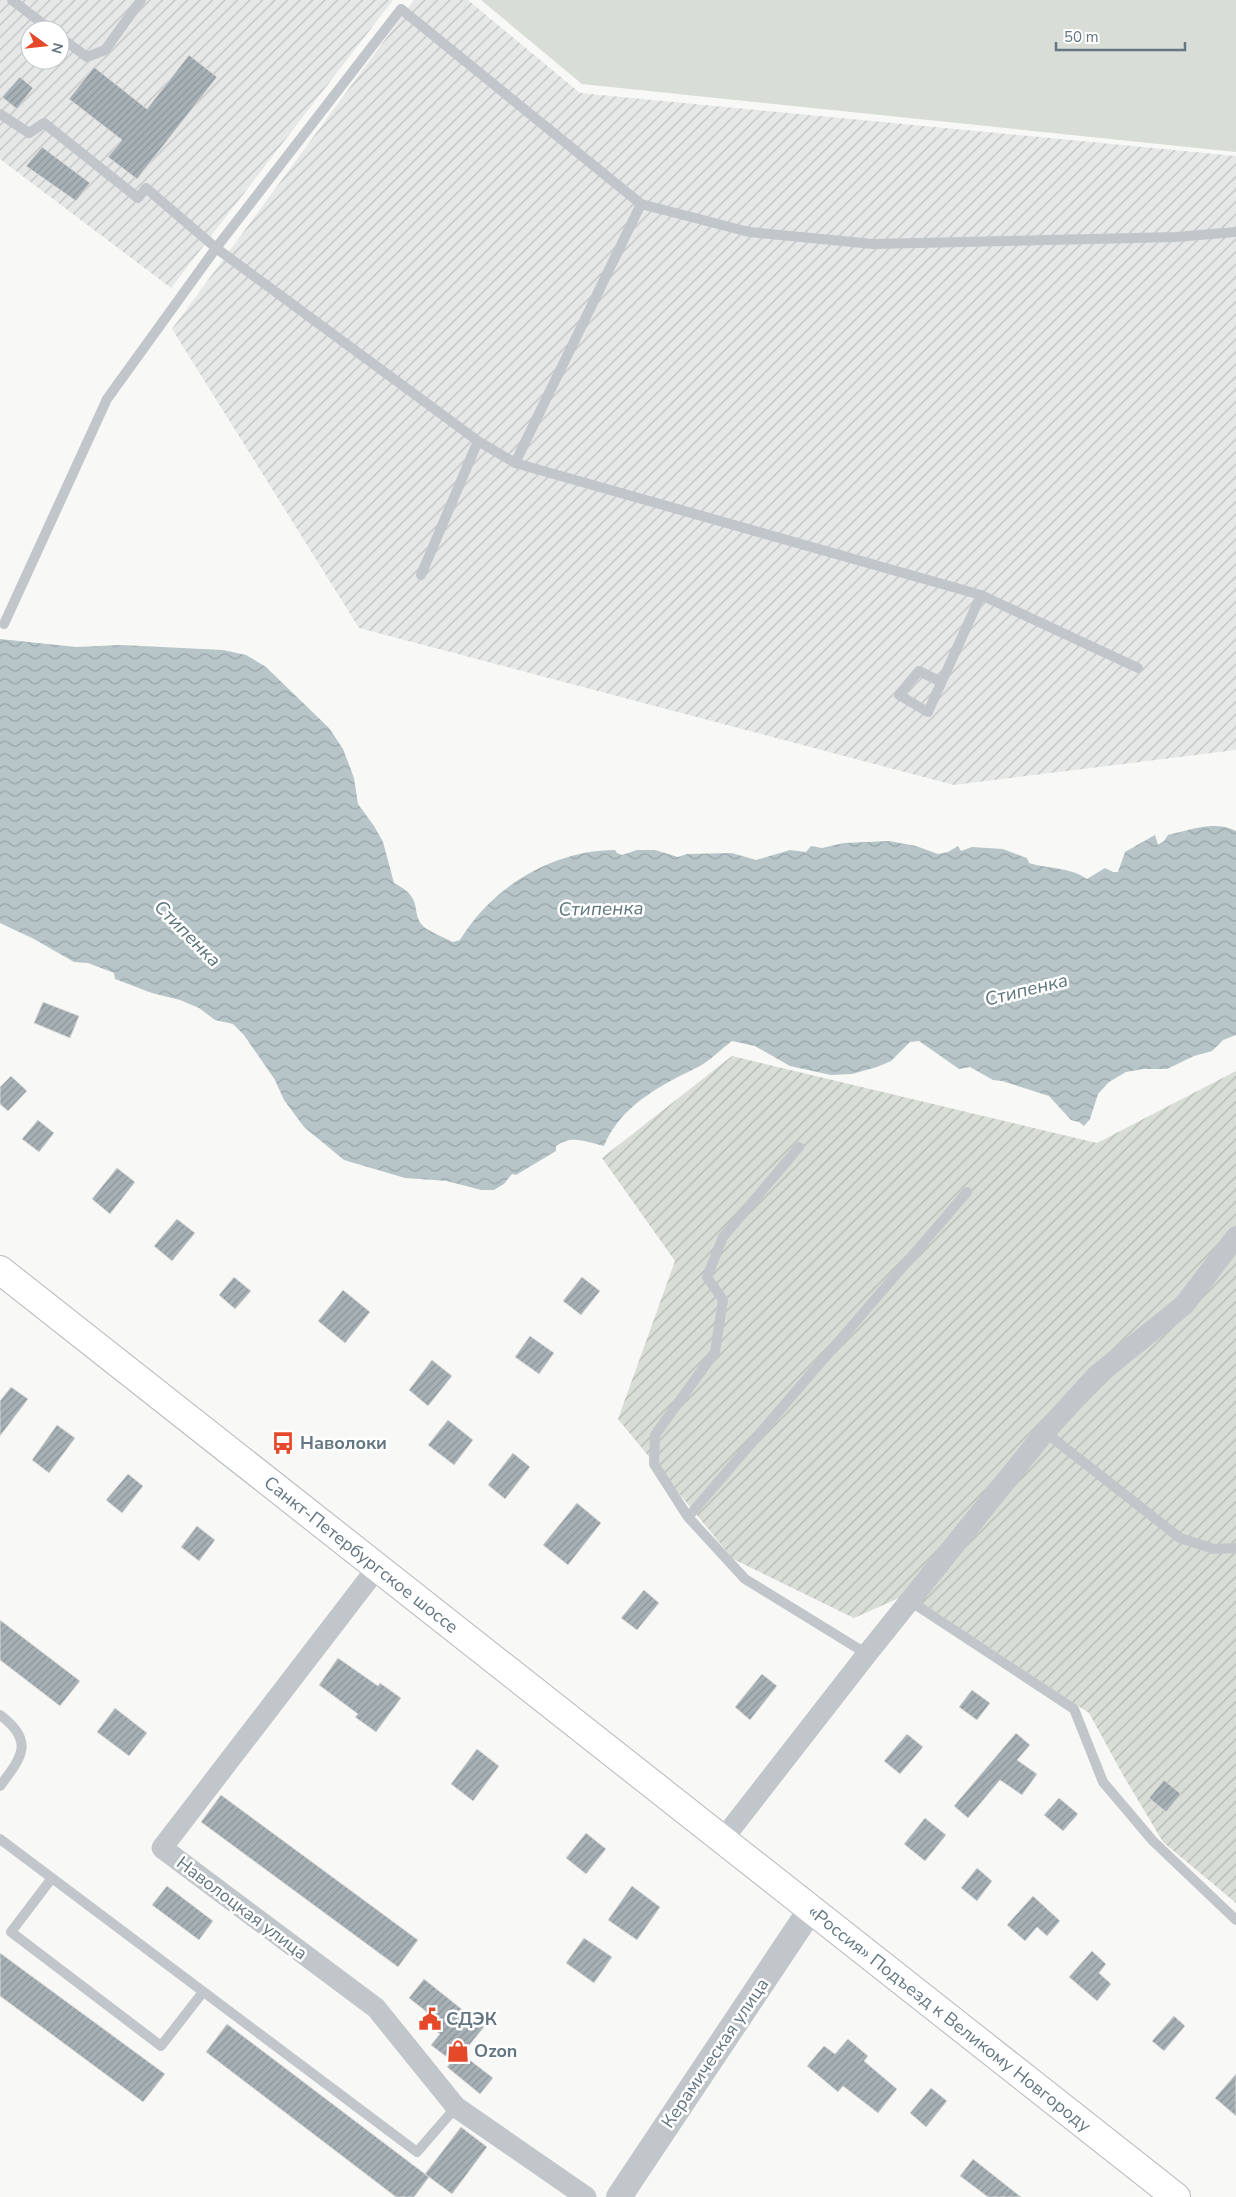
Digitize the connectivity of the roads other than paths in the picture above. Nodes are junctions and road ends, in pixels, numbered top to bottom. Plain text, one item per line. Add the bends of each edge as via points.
1 (12, 0) edge
2 (141, 0) edge
3 (38, 20) edge
4 (70, 44) edge
5 (0, 114) edge
6 (641, 204) junction
7 (1236, 232) edge
8 (216, 248) junction
9 (478, 441) junction
10 (515, 463) junction
11 (421, 575) dead end
12 (980, 596) junction
13 (4, 624) dead end
14 (1138, 668) dead end
15 (941, 682) dead end
16 (799, 1146) dead end
17 (967, 1192) dead end
18 (1236, 1237) edge
19 (0, 1270) edge
20 (1045, 1432) junction
21 (688, 1517) junction
22 (1236, 1548) edge
23 (377, 1568) junction
24 (910, 1601) junction
25 (868, 1654) junction
26 (0, 1714) edge
27 (0, 1786) edge
28 (0, 1839) edge
29 (723, 1839) junction
30 (52, 1878) junction
31 (811, 1909) junction
32 (1236, 1920) edge
33 (203, 1992) junction
34 (456, 2108) junction
35 (586, 2197) edge
36 (619, 2197) edge
37 (1176, 2197) edge

1 - 3 lane
2 - 4 lane via 105,50 87,57
5 - 8 lane via 29,133 44,122 138,198 146,188
6 - 7 lane via 749,232 873,244 1176,237
6 - 8 lane via 401,9
6 - 10 lane
8 - 9 lane
8 - 13 lane via 107,400
9 - 10 lane
9 - 11 lane
10 - 12 lane
12 - 14 lane
12 - 15 lane
16 - 21 lane via 723,1237 707,1277 723,1300 715,1352 655,1435 654,1464
17 - 21 lane
18 - 20 street via 1184,1304 1096,1376
19 - 23 main road, Санкт-Петербургское шоссе
20 - 22 lane via 1180,1538 1214,1549
20 - 24 street
21 - 25 lane via 745,1579
23 - 29 main road, Санкт-Петербургское шоссе
23 - 34 street, Наволоцкая улица via 162,1848 376,2008
24 - 25 street
24 - 32 lane via 1074,1709 1104,1782 1153,1841
25 - 29 street
26 - 27 lane via 17,1732 22,1747 19,1761
28 - 30 lane
29 - 31 main road, «Россия» Подъезд к Великому Новгороду
30 - 33 lane
30 - 33 lane via 11,1932 161,2046
31 - 36 street, Керамическая улица
31 - 37 main road, «Россия» Подъезд к Великому Новгороду
33 - 34 lane via 417,2152
34 - 35 street, Наволоцкая улица

